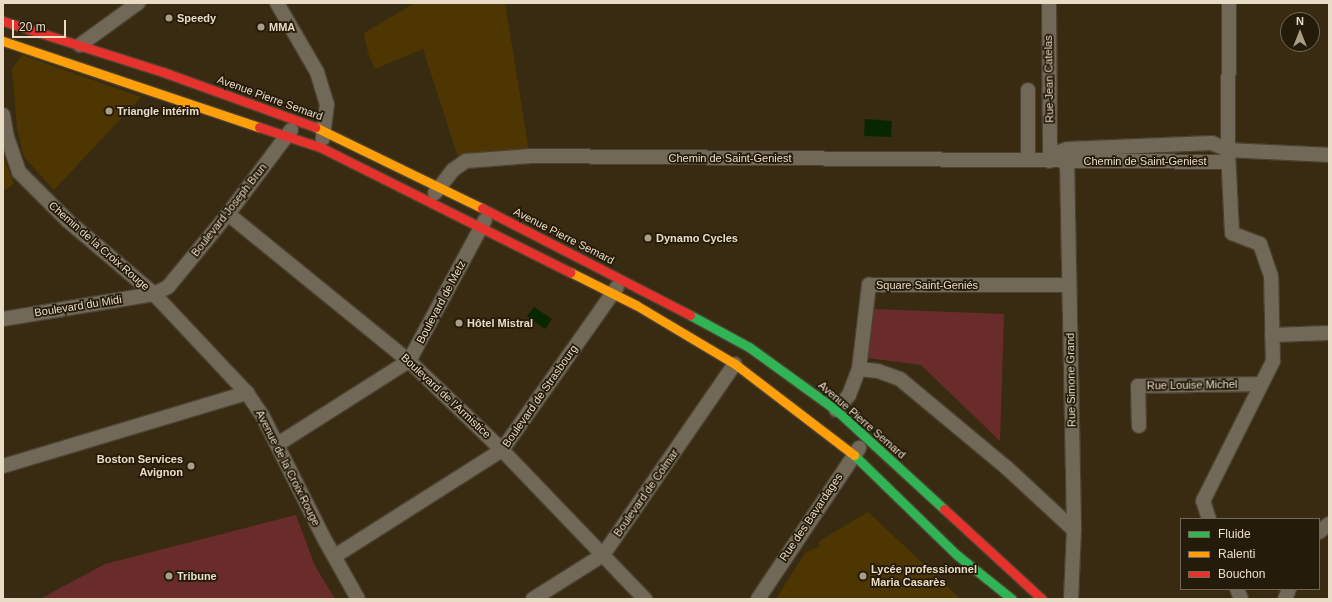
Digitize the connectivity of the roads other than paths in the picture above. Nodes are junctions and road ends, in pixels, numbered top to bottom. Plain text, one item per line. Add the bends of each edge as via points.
1 (138, 3) edge
2 (277, 3) edge
3 (1048, 3) edge
4 (1229, 3) edge
5 (3, 21) edge
6 (3, 41) edge
7 (80, 45) junction
8 (1028, 90) dead end
9 (3, 115) edge
10 (299, 120) junction
11 (325, 132) junction
12 (286, 136) junction
13 (320, 147) junction
14 (1329, 155) edge
15 (1228, 156) junction
16 (1049, 158) junction
17 (1028, 160) junction
18 (1067, 161) junction
19 (439, 187) junction
20 (429, 200) junction
21 (489, 212) junction
22 (228, 214) junction
23 (480, 227) junction
24 (622, 279) junction
25 (1069, 285) junction
26 (613, 293) junction
27 (154, 294) junction
28 (3, 319) edge
29 (1329, 333) edge
30 (1272, 335) junction
31 (410, 361) junction
32 (735, 364) junction
33 (860, 369) junction
34 (1261, 384) junction
35 (247, 393) junction
36 (836, 410) junction
37 (1139, 426) dead end
38 (866, 436) junction
39 (278, 444) junction
40 (502, 450) junction
41 (854, 455) junction
42 (3, 466) edge
43 (1209, 518) edge
44 (1329, 524) edge
45 (1074, 530) junction
46 (1320, 531) edge
47 (603, 555) junction
48 (334, 556) junction
49 (1290, 590) edge
50 (358, 599) edge
51 (533, 599) edge
52 (645, 599) edge
53 (758, 599) edge
54 (1012, 599) edge
55 (1042, 599) edge
56 (1071, 599) edge
57 (1285, 599) edge

1 - 7 street
2 - 11 street via 317,72 327,104
3 - 16 street, Rue Jean Catelas
4 - 15 street
5 - 7 main road, Avenue Pierre Semard
6 - 12 main road
7 - 10 main road, Avenue Pierre Semard
8 - 17 street
9 - 27 street, Chemin de la Croix Rouge via 6,136 19,172 68,221
10 - 11 main road, Avenue Pierre Semard
10 - 12 street, Boulevard Joseph Brun
11 - 13 street
11 - 19 main road, Avenue Pierre Semard
12 - 13 main road
12 - 22 street, Boulevard Joseph Brun
13 - 20 main road
14 - 15 street, Chemin de Saint-Geniest
15 - 16 street, Chemin de Saint-Geniest via 1212,143 1067,149
15 - 18 street, Chemin de Saint-Geniest
15 - 30 street via 1232,233 1260,244 1268,260 1271,276
16 - 17 street, Chemin de Saint-Geniest
16 - 18 street, Chemin de Saint-Geniest
17 - 19 street, Chemin de Saint-Geniest via 531,156 466,161 453,170
18 - 25 street, Rue Simone Grand
19 - 20 street, Chemin de Saint-Geniest
19 - 21 main road, Avenue Pierre Semard
20 - 23 main road
21 - 23 street, Boulevard de Metz
21 - 24 main road, Avenue Pierre Semard
22 - 27 street, Boulevard Joseph Brun via 168,287
22 - 31 street, Boulevard de l'Armistice
23 - 26 main road
23 - 31 street, Boulevard de Metz
24 - 26 street, Boulevard de Strasbourg
24 - 36 main road, Avenue Pierre Semard via 749,347
25 - 33 street, Square Saint-Geniés via 869,285
25 - 45 street, Rue Simone Grand
26 - 32 main road
26 - 40 street, Boulevard de Strasbourg
27 - 28 street, Boulevard du Midi
27 - 35 street, Avenue de la Croix Rouge
29 - 30 street
30 - 34 street via 1273,361
31 - 39 street
31 - 40 street, Boulevard de l'Armistice
32 - 41 main road
32 - 47 street, Boulevard de Colmar
33 - 36 street, Square Saint-Geniés via 849,395
33 - 45 street via 878,371 900,379 1007,468
34 - 37 street, Rue Louise Michel via 1138,386
34 - 43 street via 1203,501
35 - 39 street, Avenue de la Croix Rouge
35 - 42 street
36 - 38 main road, Avenue Pierre Semard
38 - 41 street, Rue des Bavardages
38 - 55 main road, Avenue Pierre Semard
39 - 48 street, Avenue de la Croix Rouge
40 - 47 street, Boulevard de l'Armistice
40 - 48 street, Boulevard de Strasbourg
41 - 53 street, Rue des Bavardages
41 - 54 main road via 957,555
44 - 46 street
45 - 56 street, Rue Simone Grand
47 - 51 street, Boulevard de Colmar
47 - 52 street, Boulevard de l'Armistice
48 - 50 street, Avenue de la Croix Rouge
49 - 57 street

